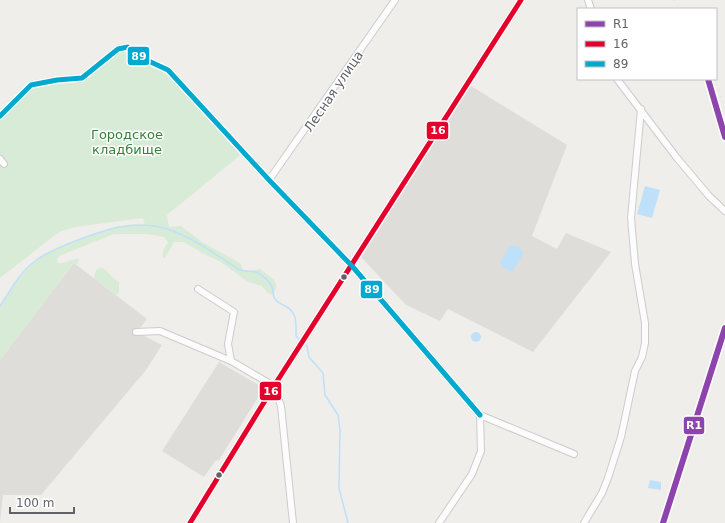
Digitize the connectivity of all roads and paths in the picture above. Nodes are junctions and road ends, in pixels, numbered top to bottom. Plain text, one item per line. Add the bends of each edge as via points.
1 (394, 0) edge
2 (519, 1) edge
3 (619, 80) edge
4 (641, 109) junction
5 (0, 116) edge
6 (269, 180) junction
7 (725, 210) edge
8 (352, 266) junction
9 (198, 289) dead end
10 (136, 332) dead end
11 (231, 361) junction
12 (274, 386) junction
13 (480, 415) junction
14 (574, 454) dead end
15 (190, 523) edge
16 (293, 523) edge
17 (439, 523) edge
18 (584, 523) edge

1 - 6 street, Лесная улица
2 - 8 street
3 - 4 street
4 - 7 street via 677,158 709,196
4 - 18 street via 631,218 634,264 645,323 645,343 635,371 621,437 608,478
5 - 6 street via 32,86 82,78 118,48 128,46 140,56 168,70
6 - 8 street
8 - 12 street
8 - 13 street
9 - 11 street via 232,309 234,315 228,344
10 - 11 street via 160,331
11 - 12 street
12 - 15 street
12 - 16 street via 281,406
13 - 14 street
13 - 17 street via 481,451 472,474

